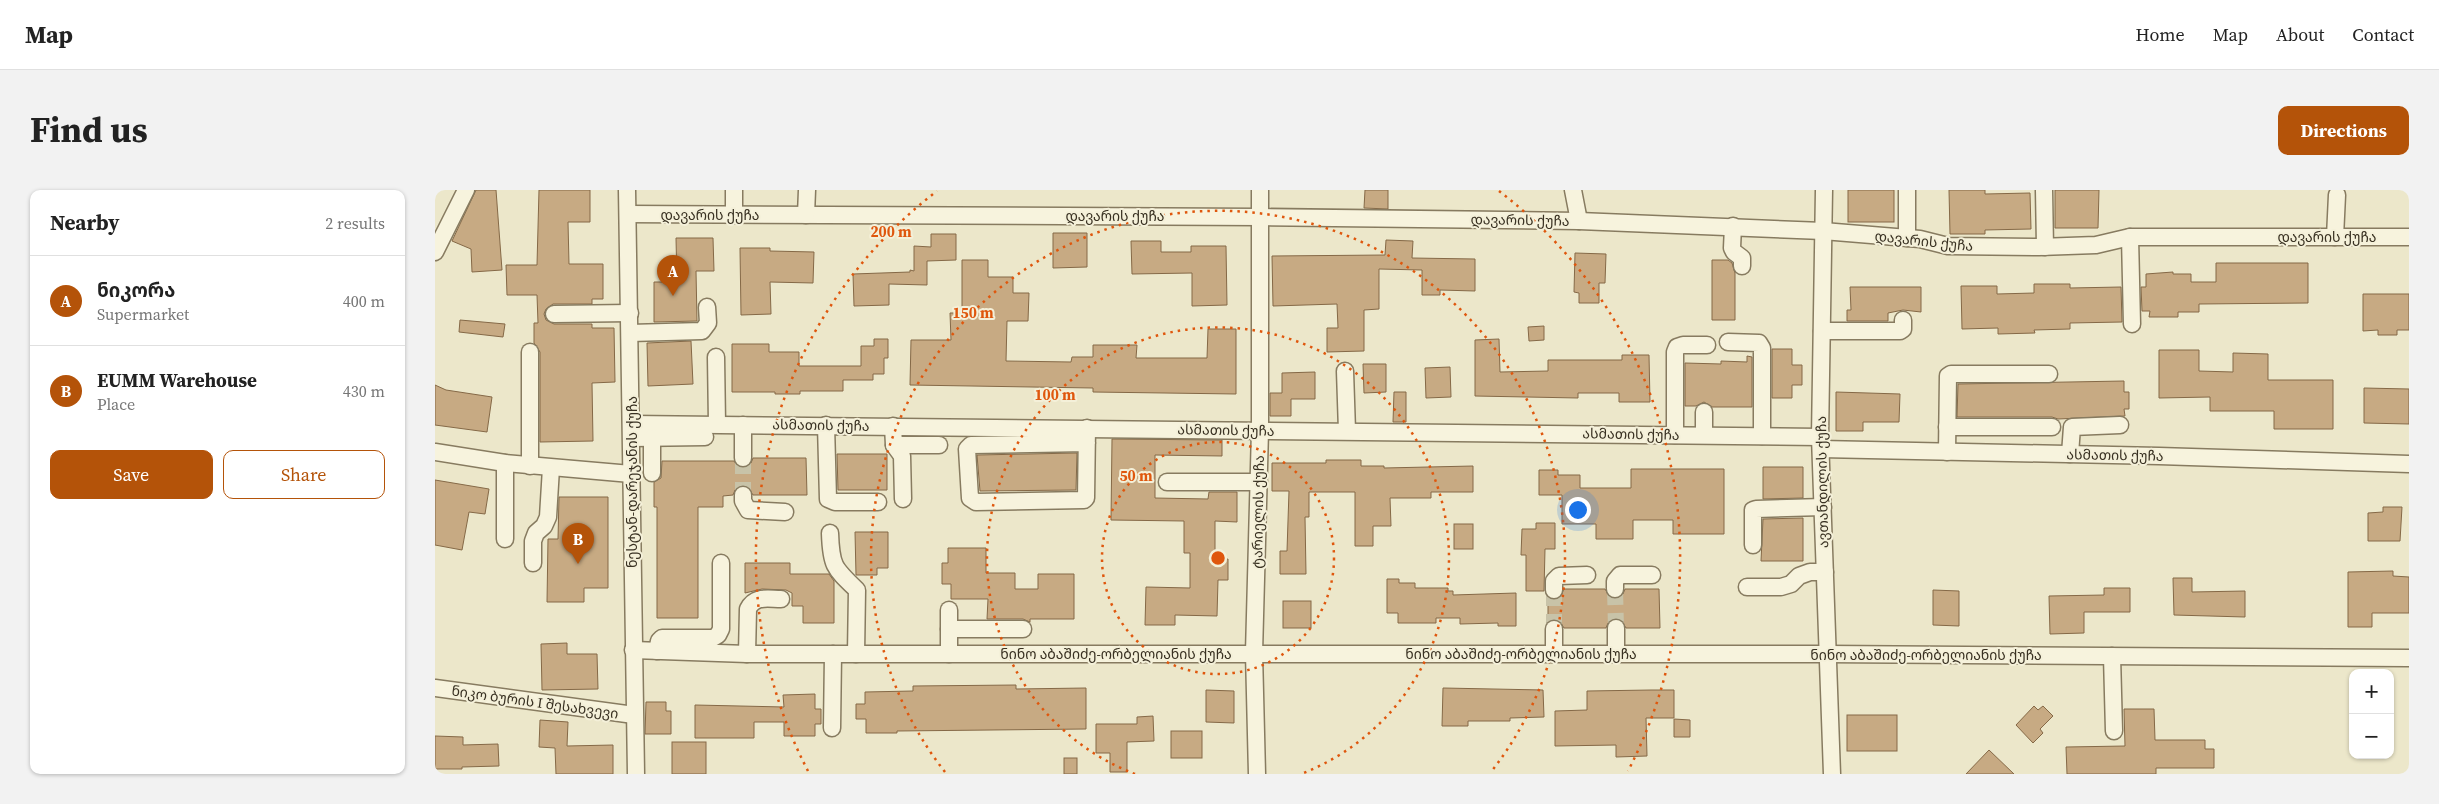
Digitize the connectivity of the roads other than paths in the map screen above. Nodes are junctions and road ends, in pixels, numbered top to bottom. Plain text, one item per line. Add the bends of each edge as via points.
1 (465, 190) edge
2 (627, 190) edge
3 (734, 190) edge
4 (807, 190) edge
5 (1260, 190) edge
6 (1573, 190) edge
7 (1825, 190) edge
8 (1907, 190) edge
9 (2044, 190) edge
10 (2337, 195) dead end
11 (628, 214) junction
12 (734, 215) junction
13 (806, 215) junction
14 (1260, 217) junction
15 (1579, 221) junction
16 (1733, 226) junction
17 (1823, 231) junction
18 (2130, 237) junction
19 (2335, 237) junction
20 (1907, 238) junction
21 (2409, 238) edge
22 (2045, 247) junction
23 (435, 252) edge
24 (1742, 266) dead end
25 (707, 307) dead end
26 (630, 313) junction
27 (555, 314) dead end
28 (1903, 320) dead end
29 (2132, 324) dead end
30 (1822, 331) junction
31 (630, 333) junction
32 (1728, 342) dead end
33 (1707, 345) dead end
34 (530, 352) dead end
35 (717, 357) dead end
36 (1345, 371) dead end
37 (2049, 374) dead end
38 (1704, 412) dead end
39 (717, 424) junction
40 (743, 425) junction
41 (2120, 425) dead end
42 (826, 426) junction
43 (893, 426) junction
44 (1947, 427) junction
45 (2052, 427) dead end
46 (1260, 430) junction
47 (632, 431) junction
48 (1347, 431) junction
49 (1087, 435) junction
50 (1675, 435) junction
51 (1704, 435) junction
52 (1763, 436) junction
53 (705, 437) dead end
54 (651, 438) junction
55 (1820, 443) junction
56 (894, 445) junction
57 (939, 445) dead end
58 (435, 452) edge
59 (1947, 452) junction
60 (2071, 454) junction
61 (743, 458) tunnel mouth
62 (505, 464) junction
63 (2409, 464) edge
64 (530, 466) junction
65 (551, 468) junction
66 (651, 473) dead end
67 (631, 474) junction
68 (1167, 482) dead end
69 (1259, 482) junction
70 (743, 495) tunnel mouth
71 (903, 499) dead end
72 (878, 502) dead end
73 (1823, 507) junction
74 (785, 512) dead end
75 (830, 533) dead end
76 (505, 539) dead end
77 (1753, 545) dead end
78 (533, 563) dead end
79 (721, 563) dead end
80 (1825, 572) junction
81 (1587, 575) dead end
82 (1652, 575) dead end
83 (1747, 587) dead end
84 (1615, 589) dead end
85 (1554, 590) tunnel mouth
86 (781, 599) dead end
87 (949, 610) dead end
88 (1023, 628) dead end
89 (1554, 628) tunnel mouth
90 (1616, 628) tunnel mouth
91 (949, 629) junction
92 (633, 650) junction
93 (657, 651) junction
94 (747, 654) junction
95 (833, 654) junction
96 (856, 654) junction
97 (949, 654) junction
98 (1254, 654) junction
99 (1554, 654) junction
100 (1616, 654) junction
101 (1827, 654) junction
102 (2112, 656) junction
103 (2409, 658) edge
104 (435, 688) edge
105 (634, 715) junction
106 (832, 728) dead end
107 (2114, 731) dead end
108 (635, 774) edge
109 (1257, 774) edge
110 (1832, 774) edge

1 - 23 street
2 - 11 street, ნესტან-დარეჯანის ქუჩა
3 - 12 street
4 - 13 street
5 - 14 street, ტარიელის ქუჩა
6 - 15 street
7 - 17 street, ავთანდილის ქუჩა
8 - 20 street
9 - 22 street
10 - 19 street
11 - 12 street, დავარის ქუჩა
11 - 26 street, ნესტან-დარეჯანის ქუჩა
12 - 13 street, დავარის ქუჩა
13 - 14 street, დავარის ქუჩა
14 - 15 street, დავარის ქუჩა
14 - 46 street, ტარიელის ქუჩა
15 - 16 street, დავარის ქუჩა
16 - 17 street, დავარის ქუჩა
16 - 24 street via 1732,248 1742,258
17 - 20 street, დავარის ქუჩა
17 - 30 street, ავთანდილის ქუჩა
18 - 19 street, დავარის ქუჩა
18 - 22 street, დავარის ქუჩა via 2096,245
18 - 29 street
19 - 21 street, დავარის ქუჩა
20 - 22 street, დავარის ქუჩა via 1949,246
25 - 31 street via 708,322 702,331
26 - 27 street
26 - 31 street, ნესტან-დარეჯანის ქუჩა
28 - 30 street via 1900,331
30 - 55 street, ავთანდილის ქუჩა
31 - 47 street, ნესტან-დარეჯანის ქუჩა
32 - 52 street via 1759,343 1762,348
33 - 50 street via 1683,345 1675,352
34 - 64 street
35 - 39 street
36 - 48 street
37 - 44 street via 1951,374 1947,380
38 - 51 street
39 - 40 street, ასმათის ქუჩა
39 - 47 street, ასმათის ქუჩა
40 - 42 street, ასმათის ქუჩა
40 - 61 street
41 - 60 street via 2072,427
42 - 43 street, ასმათის ქუჩა
42 - 72 street via 827,499 835,502
43 - 49 street, ასმათის ქუჩა
43 - 56 street
44 - 45 street
44 - 59 street
46 - 48 street, ასმათის ქუჩა
46 - 49 street, ასმათის ქუჩა
46 - 69 street, ტარიელის ქუჩა
47 - 54 street
47 - 67 street, ნესტან-დარეჯანის ქუჩა
48 - 50 street, ასმათის ქუჩა
49 - 49 street via 971,445 967,449 969,498 976,502 1084,500
50 - 51 street, ასმათის ქუჩა
51 - 52 street, ასმათის ქუჩა
52 - 55 street, ასმათის ქუჩა
53 - 54 street
54 - 66 street
55 - 59 street, ასმათის ქუჩა
55 - 73 street, ავთანდილის ქუჩა
56 - 57 street
56 - 71 street via 902,456
58 - 62 street
59 - 60 street, ასმათის ქუჩა
60 - 63 street, ასმათის ქუჩა
62 - 64 street
62 - 76 street
64 - 65 street
65 - 67 street
65 - 78 street via 548,517 533,541
67 - 92 street, ნესტან-დარეჯანის ქუჩა
68 - 69 street
69 - 98 street, ტარიელის ქუჩა
70 - 74 street via 748,510
73 - 77 street via 1753,510
73 - 80 street, ავთანდილის ქუჩა
75 - 96 street via 831,560 857,590
79 - 93 street via 721,628 718,635 713,638 663,638
80 - 83 street via 1810,572 1781,587
80 - 101 street, ავთანდილის ქუჩა
81 - 85 street via 1559,576 1554,581
82 - 84 street via 1620,575 1615,581
86 - 94 street via 756,598 751,602 748,608
87 - 91 street
88 - 91 street
89 - 99 street
90 - 100 street
91 - 97 street
92 - 93 street, ნინო აბაშიძე-ორბელიანის ქუჩა
92 - 105 street, ნესტან-დარეჯანის ქუჩა
93 - 94 street, ნინო აბაშიძე-ორბელიანის ქუჩა
94 - 95 street, ნინო აბაშიძე-ორბელიანის ქუჩა
95 - 96 street, ნინო აბაშიძე-ორბელიანის ქუჩა
95 - 106 street
96 - 97 street, ნინო აბაშიძე-ორბელიანის ქუჩა
97 - 98 street, ნინო აბაშიძე-ორბელიანის ქუჩა
98 - 99 street, ნინო აბაშიძე-ორბელიანის ქუჩა
98 - 109 street, ტარიელის ქუჩა
99 - 100 street, ნინო აბაშიძე-ორბელიანის ქუჩა
100 - 101 street, ნინო აბაშიძე-ორბელიანის ქუჩა
101 - 102 street, ნინო აბაშიძე-ორბელიანის ქუჩა
101 - 110 street, ავთანდილის ქუჩა
102 - 103 street, ნინო აბაშიძე-ორბელიანის ქუჩა
102 - 107 street
104 - 105 street, ნიკო ბურის I შესახვევი
105 - 108 street, ნესტან-დარეჯანის ქუჩა

